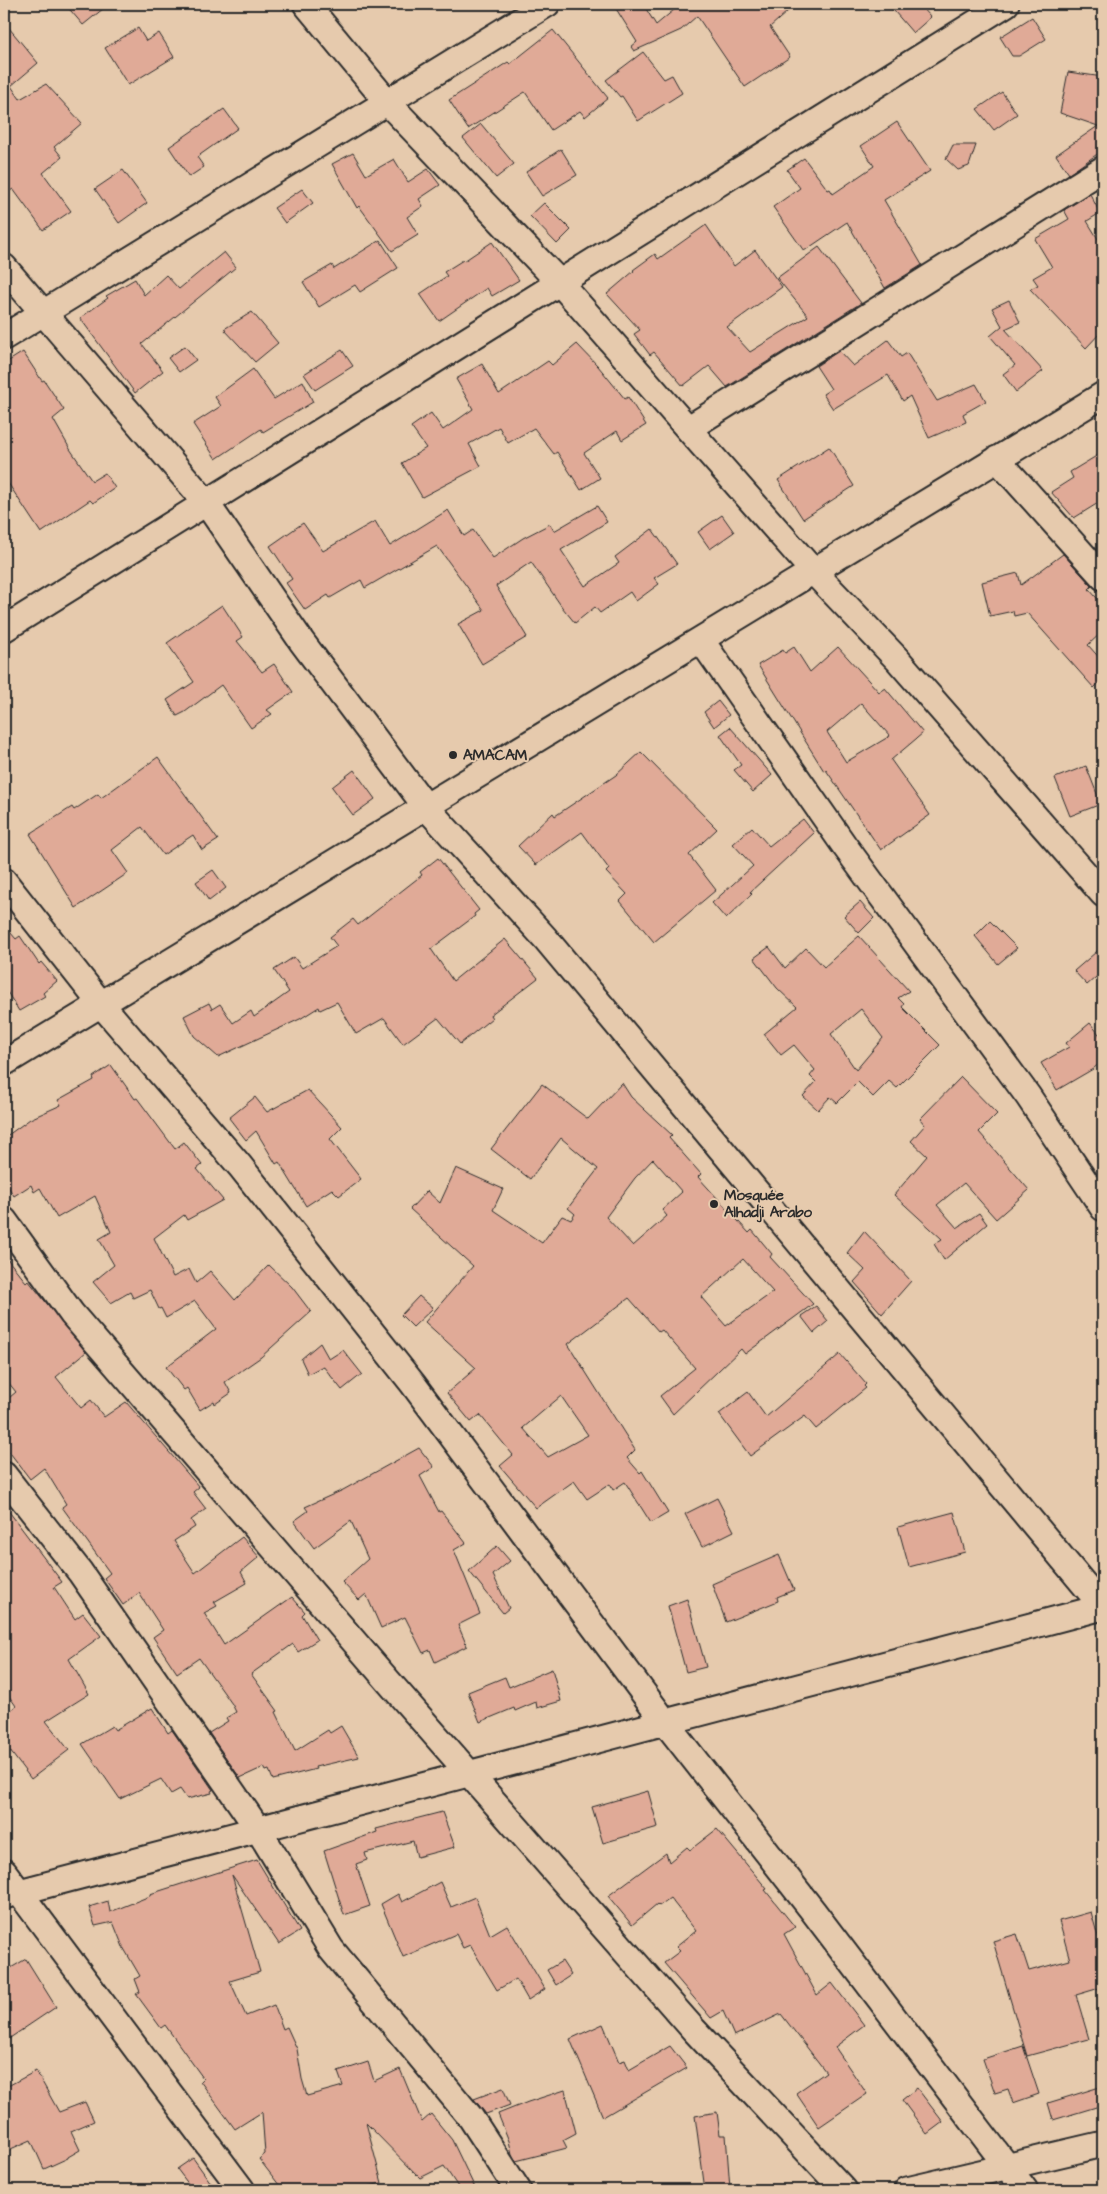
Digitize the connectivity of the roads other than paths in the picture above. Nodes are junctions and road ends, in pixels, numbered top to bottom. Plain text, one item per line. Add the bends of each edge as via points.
1 (306, 4) edge
2 (547, 4) edge
3 (1006, 4) edge
4 (388, 103) junction
5 (1103, 169) edge
6 (4, 268) edge
7 (560, 283) junction
8 (42, 313) junction
9 (4, 337) edge
10 (1103, 395) edge
11 (688, 428) junction
12 (997, 459) junction
13 (205, 501) junction
14 (812, 570) junction
15 (1103, 577) edge
16 (4, 629) edge
17 (701, 640) junction
18 (426, 807) junction
19 (4, 881) edge
20 (1103, 894) edge
21 (101, 1004) junction
22 (4, 1063) edge
23 (1103, 1208) edge
24 (4, 1220) edge
25 (4, 1475) edge
26 (1103, 1607) edge
27 (665, 1722) junction
28 (470, 1774) junction
29 (258, 1829) junction
30 (9, 1887) edge
31 (1103, 2144) edge
32 (1006, 2166) junction
33 (242, 2190) edge
34 (518, 2190) edge
35 (844, 2190) edge
36 (907, 2190) edge
37 (1025, 2190) edge

1 - 4 street
2 - 4 street
3 - 7 street
4 - 7 street
4 - 8 street
5 - 11 street
6 - 8 street
7 - 11 street
7 - 13 street
8 - 9 street
8 - 13 street
10 - 12 street
11 - 14 street
12 - 14 street
12 - 15 street
13 - 16 street
13 - 18 street via 302,642
14 - 17 street
14 - 20 street via 897,659
17 - 18 street
17 - 23 street via 844,845 1028,1096
18 - 21 street
18 - 26 street via 545,938
19 - 21 street
21 - 22 street
21 - 27 street via 240,1166 413,1384
24 - 28 street via 72,1314
25 - 29 street via 80,1572
26 - 27 street
27 - 28 street
27 - 32 street
28 - 29 street
28 - 35 street via 694,2030
29 - 30 street
29 - 34 street via 331,1949 471,2118
30 - 33 street
31 - 32 street
32 - 36 street
32 - 37 street

